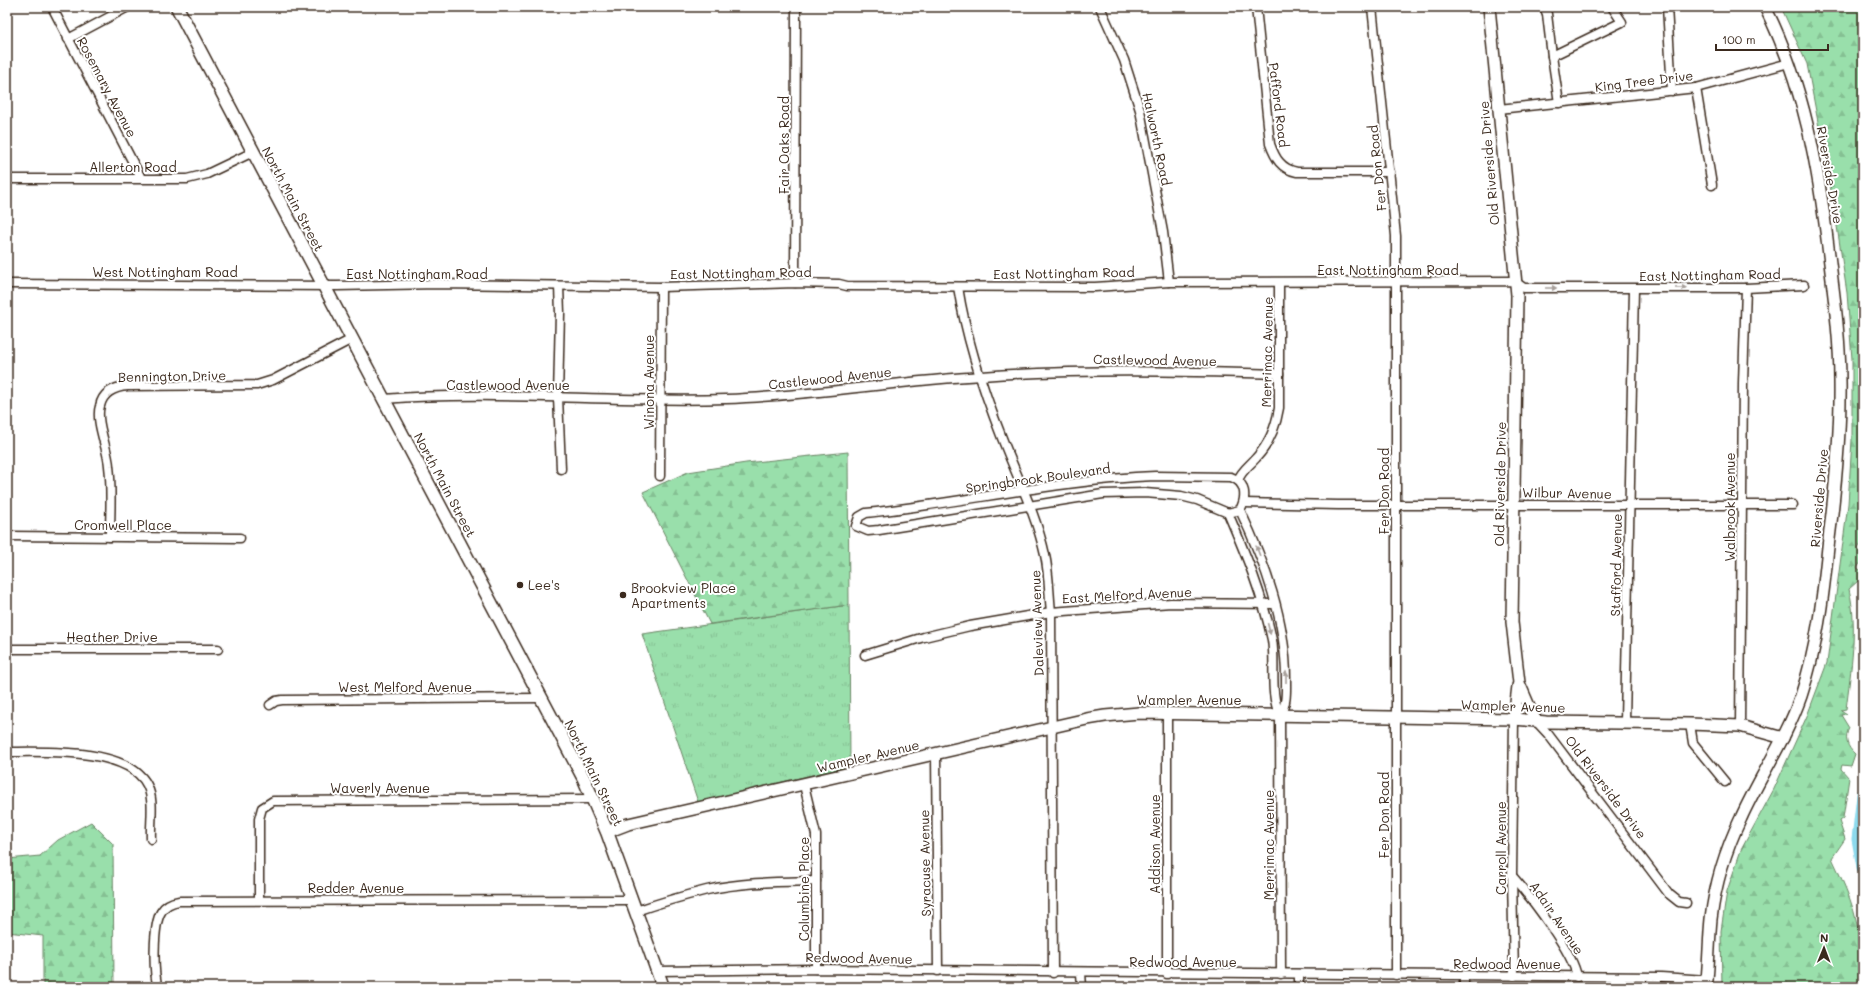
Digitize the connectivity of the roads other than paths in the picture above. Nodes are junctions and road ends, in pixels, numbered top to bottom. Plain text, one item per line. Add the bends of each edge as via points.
1 (52, 7) edge
2 (128, 7) edge
3 (177, 7) edge
4 (796, 7) edge
5 (1100, 7) edge
6 (1256, 7) edge
7 (1372, 7) edge
8 (1488, 7) edge
9 (1544, 7) edge
10 (1612, 7) edge
11 (1667, 7) edge
12 (1765, 7) edge
13 (68, 39) junction
14 (1552, 56) junction
15 (1789, 63) junction
16 (1696, 88) junction
17 (1672, 92) junction
18 (1559, 103) junction
19 (1499, 109) junction
20 (253, 152) junction
21 (1390, 172) junction
22 (141, 178) junction
23 (7, 179) edge
24 (1712, 185) dead end
25 (1514, 281) junction
26 (1170, 282) junction
27 (1396, 282) junction
28 (795, 283) junction
29 (1279, 283) junction
30 (7, 284) edge
31 (322, 285) junction
32 (1804, 285) dead end
33 (559, 286) junction
34 (661, 287) junction
35 (958, 287) junction
36 (1746, 288) junction
37 (1634, 289) junction
38 (352, 339) junction
39 (1279, 374) junction
40 (980, 376) junction
41 (558, 397) junction
42 (384, 399) junction
43 (660, 400) junction
44 (561, 469) dead end
45 (660, 476) dead end
46 (1238, 480) junction
47 (1023, 490) junction
48 (1514, 504) junction
49 (1030, 505) junction
50 (1396, 505) junction
51 (1629, 505) junction
52 (1743, 505) junction
53 (1794, 505) dead end
54 (1242, 507) junction
55 (1228, 513) junction
56 (7, 536) edge
57 (110, 537) junction
58 (240, 538) dead end
59 (1275, 604) junction
60 (1263, 605) junction
61 (1050, 612) junction
62 (7, 649) edge
63 (218, 649) dead end
64 (865, 655) dead end
65 (1519, 683) junction
66 (542, 698) junction
67 (270, 705) dead end
68 (1167, 714) junction
69 (1280, 715) junction
70 (1396, 717) junction
71 (1514, 719) junction
72 (1535, 720) junction
73 (1625, 722) junction
74 (1690, 724) junction
75 (1740, 726) junction
76 (1051, 727) junction
77 (1783, 738) junction
78 (7, 752) edge
79 (936, 754) junction
80 (1725, 782) dead end
81 (804, 785) junction
82 (594, 799) junction
83 (607, 832) junction
84 (151, 839) dead end
85 (1512, 876) junction
86 (816, 881) junction
87 (259, 900) junction
88 (1686, 903) dead end
89 (634, 906) junction
90 (816, 969) junction
91 (658, 971) junction
92 (938, 971) junction
93 (1053, 973) junction
94 (1081, 973) junction
95 (1167, 974) junction
96 (1281, 974) junction
97 (1299, 975) junction
98 (1396, 975) junction
99 (1464, 976) junction
100 (1514, 976) junction
101 (1577, 977) junction
102 (1708, 984) edge
103 (158, 987) edge
104 (663, 987) edge
105 (1082, 987) edge
106 (1299, 987) edge
107 (1464, 987) edge

1 - 13 street, Rosemary Avenue
2 - 13 street
3 - 20 main road, North Main Street
4 - 28 street, Fair Oaks Road
5 - 26 street, Halworth Road via 1124,60 1140,110
6 - 21 street, Pafford Road via 1270,144 1278,162 1287,169 1297,172
7 - 21 street, Fer Don Road
8 - 19 street, Old Riverside Drive
9 - 14 street
10 - 14 street via 1622,22
11 - 17 street
12 - 15 street, Riverside Drive
13 - 22 street, Rosemary Avenue
14 - 18 street
15 - 16 street, King Tree Drive
15 - 77 street, Riverside Drive via 1809,135 1824,215 1840,381 1836,483 1817,631 1801,696
16 - 17 street, King Tree Drive
16 - 24 street
17 - 18 street, King Tree Drive
18 - 19 street, King Tree Drive
19 - 25 street, Old Riverside Drive
20 - 22 street, Allerton Road via 201,176 187,179
20 - 31 main road, North Main Street
21 - 27 street, Fer Don Road via 1396,230
22 - 23 street, Allerton Road
25 - 27 street, East Nottingham Road
25 -> 37 street, East Nottingham Road via 1524,288
25 - 48 street, Old Riverside Drive via 1517,295
26 - 29 street, East Nottingham Road
26 - 35 street, East Nottingham Road via 1095,287
27 - 29 street, East Nottingham Road
27 - 50 street, Fer Don Road
28 - 34 street, East Nottingham Road
28 - 35 street, East Nottingham Road
29 - 39 street, Merrimac Avenue
30 - 31 street, West Nottingham Road
31 - 33 street, East Nottingham Road
31 - 38 main road, North Main Street
32 - 36 street, East Nottingham Road
33 - 34 street, East Nottingham Road
33 - 41 street
34 - 43 street, Winona Avenue
35 - 40 street, Daleview Avenue
37 -> 36 street, East Nottingham Road
36 - 52 street, Walbrook Avenue
37 - 51 street, Stafford Avenue
38 - 42 main road, North Main Street
38 - 57 street, Bennington Drive via 273,380 257,385 128,386 109,391 102,399 99,410 110,474
39 - 40 street, Castlewood Avenue via 1133,370
39 - 46 street, Merrimac Avenue via 1279,408 1273,432 1267,444 1241,472
40 - 43 street, Castlewood Avenue via 771,397
40 - 47 street, Daleview Avenue
41 - 42 street, Castlewood Avenue
41 - 43 street, Castlewood Avenue
41 - 44 street
42 - 66 main road, North Main Street
43 - 45 street, Winona Avenue
46 - 47 street, Springbrook Boulevard via 1231,477 1126,477
46 - 54 street via 1243,486
47 - 49 street, Daleview Avenue
47 - 49 street, Springbrook Boulevard via 917,508 866,513 859,517 856,526 868,531 879,530
48 - 50 street, Wilbur Avenue
48 - 51 street, Wilbur Avenue
48 - 65 street, Old Riverside Drive via 1512,622
49 - 55 street, Springbrook Boulevard via 1103,494 1145,493 1181,496
49 - 61 street, Daleview Avenue via 1045,556
50 - 54 street, Wilbur Avenue
50 - 70 street, Fer Don Road
51 - 52 street, Wilbur Avenue
51 - 73 street, Stafford Avenue
52 - 53 street, Wilbur Avenue
52 - 75 street, Walbrook Avenue
54 - 55 street
59 -> 54 street, Merrimac Avenue
55 - 60 street, Merrimac Avenue
56 - 57 street, Cromwell Place
57 - 58 street, Cromwell Place
59 - 60 street, East Melford Avenue
69 -> 59 street, Merrimac Avenue via 1286,705 1286,655
60 - 61 street, East Melford Avenue via 1171,603
60 -> 69 street, Merrimac Avenue via 1274,653 1275,706
61 - 64 street, East Melford Avenue via 954,630
61 - 76 street, Daleview Avenue
62 - 63 street, Heather Drive
65 - 71 street
65 - 72 street, Old Riverside Drive
66 - 67 street, West Melford Avenue via 282,700
66 - 82 main road, North Main Street
68 - 69 street, Wampler Avenue
68 - 76 street, Wampler Avenue via 1105,716
68 - 95 street, Addison Avenue
69 - 70 street, Wampler Avenue
69 - 96 street, Merrimac Avenue
70 - 71 street, Wampler Avenue
70 - 98 street, Fer Don Road
71 - 72 street, Wampler Avenue
71 - 85 street, Carroll Avenue
72 - 73 street, Wampler Avenue
72 - 88 street, Old Riverside Drive via 1669,894 1679,902
73 - 74 street, Wampler Avenue
74 - 75 street, Wampler Avenue
74 - 80 street via 1693,743
75 - 77 street, Wampler Avenue
76 - 79 street, Wampler Avenue
76 - 93 street, Daleview Avenue
77 - 102 street, Riverside Drive via 1741,817 1724,861 1711,919
78 - 84 street via 77,754 107,760 134,770 144,780 150,792
79 - 81 street, Wampler Avenue
79 - 92 street, Syracuse Avenue
81 - 83 street, Wampler Avenue via 628,824
81 - 86 street, Columbine Place via 816,835
82 - 83 main road, North Main Street
82 - 87 street, Waverly Avenue via 272,801 262,808 259,819
83 - 89 main road, North Main Street
85 - 100 street, Carroll Avenue
85 - 101 street, Adair Avenue via 1524,889 1573,961
86 - 89 street, Redder Avenue via 724,887
86 - 90 street, Columbine Place
87 - 89 street, Redder Avenue
87 - 103 street, Redder Avenue via 179,901 161,910 157,920
89 - 91 main road, North Main Street
90 - 91 street, Redwood Avenue
90 - 92 street, Redwood Avenue
91 - 104 main road, North Main Street
92 - 93 street, Redwood Avenue
93 - 94 street, Redwood Avenue
94 - 95 street, Redwood Avenue
94 - 105 street
95 - 96 street, Redwood Avenue
96 - 97 street, Redwood Avenue
97 - 98 street, Redwood Avenue
97 - 106 street
98 - 99 street, Redwood Avenue
99 - 100 street, Redwood Avenue
99 - 107 street
100 - 101 street, Redwood Avenue
101 - 102 street, Redwood Avenue

